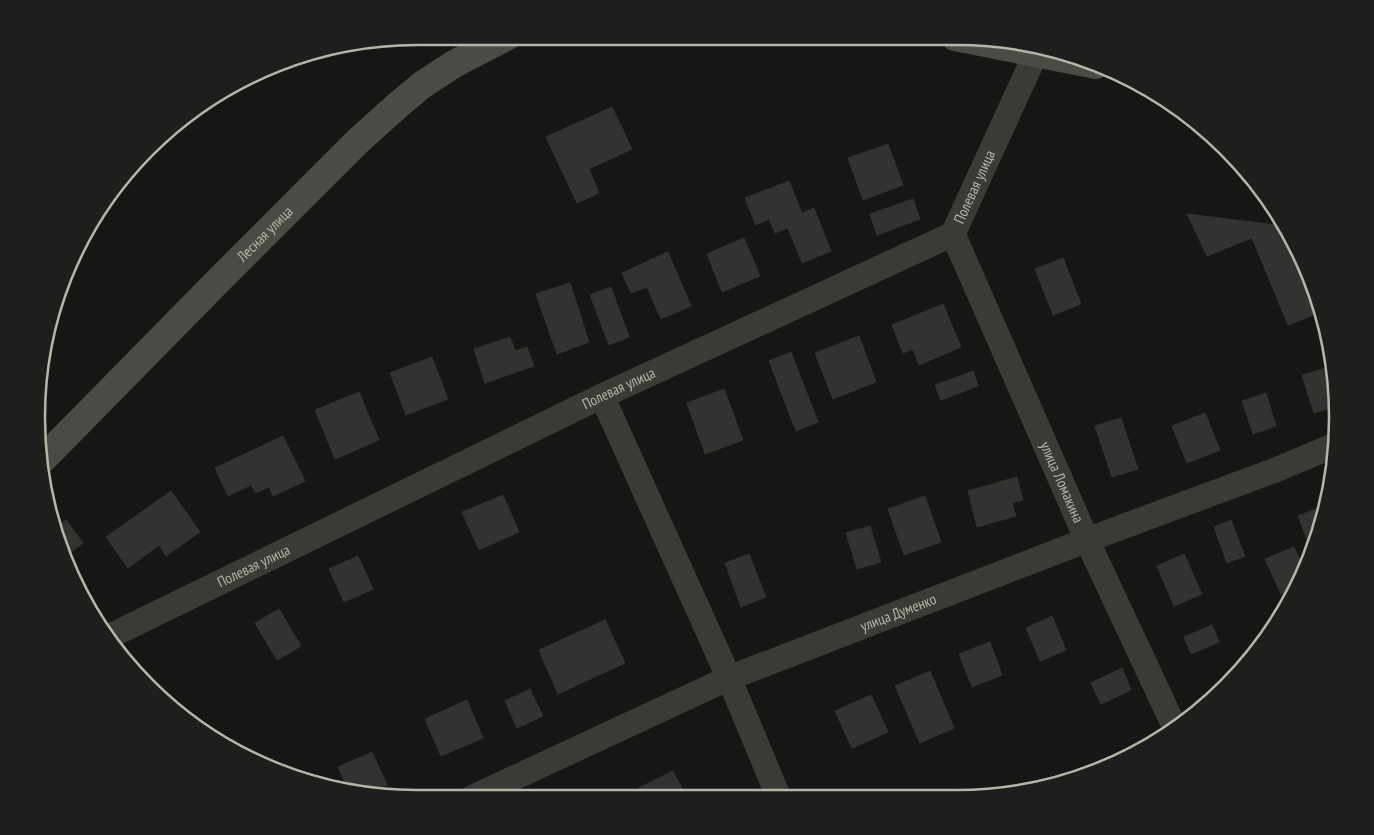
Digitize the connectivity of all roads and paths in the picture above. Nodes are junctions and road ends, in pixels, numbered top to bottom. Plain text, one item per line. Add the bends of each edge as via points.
1 (491, 45) edge
2 (1036, 53) edge
3 (953, 234) junction
4 (602, 396) junction
5 (1327, 448) edge
6 (47, 455) edge
7 (1087, 540) junction
8 (115, 634) edge
9 (729, 678) junction
10 (1172, 721) edge
11 (488, 790) edge
12 (776, 790) edge

1 - 6 street, Лесная улица via 422,85 358,141
2 - 3 street, Полевая улица
3 - 4 street, Полевая улица
3 - 7 street, улица Ломакина
4 - 8 street, Полевая улица
4 - 9 street
5 - 7 street, улица Думенко via 1278,470
7 - 9 street, улица Думенко
7 - 10 street, улица Ломакина
9 - 11 street, улица Думенко
9 - 12 street

